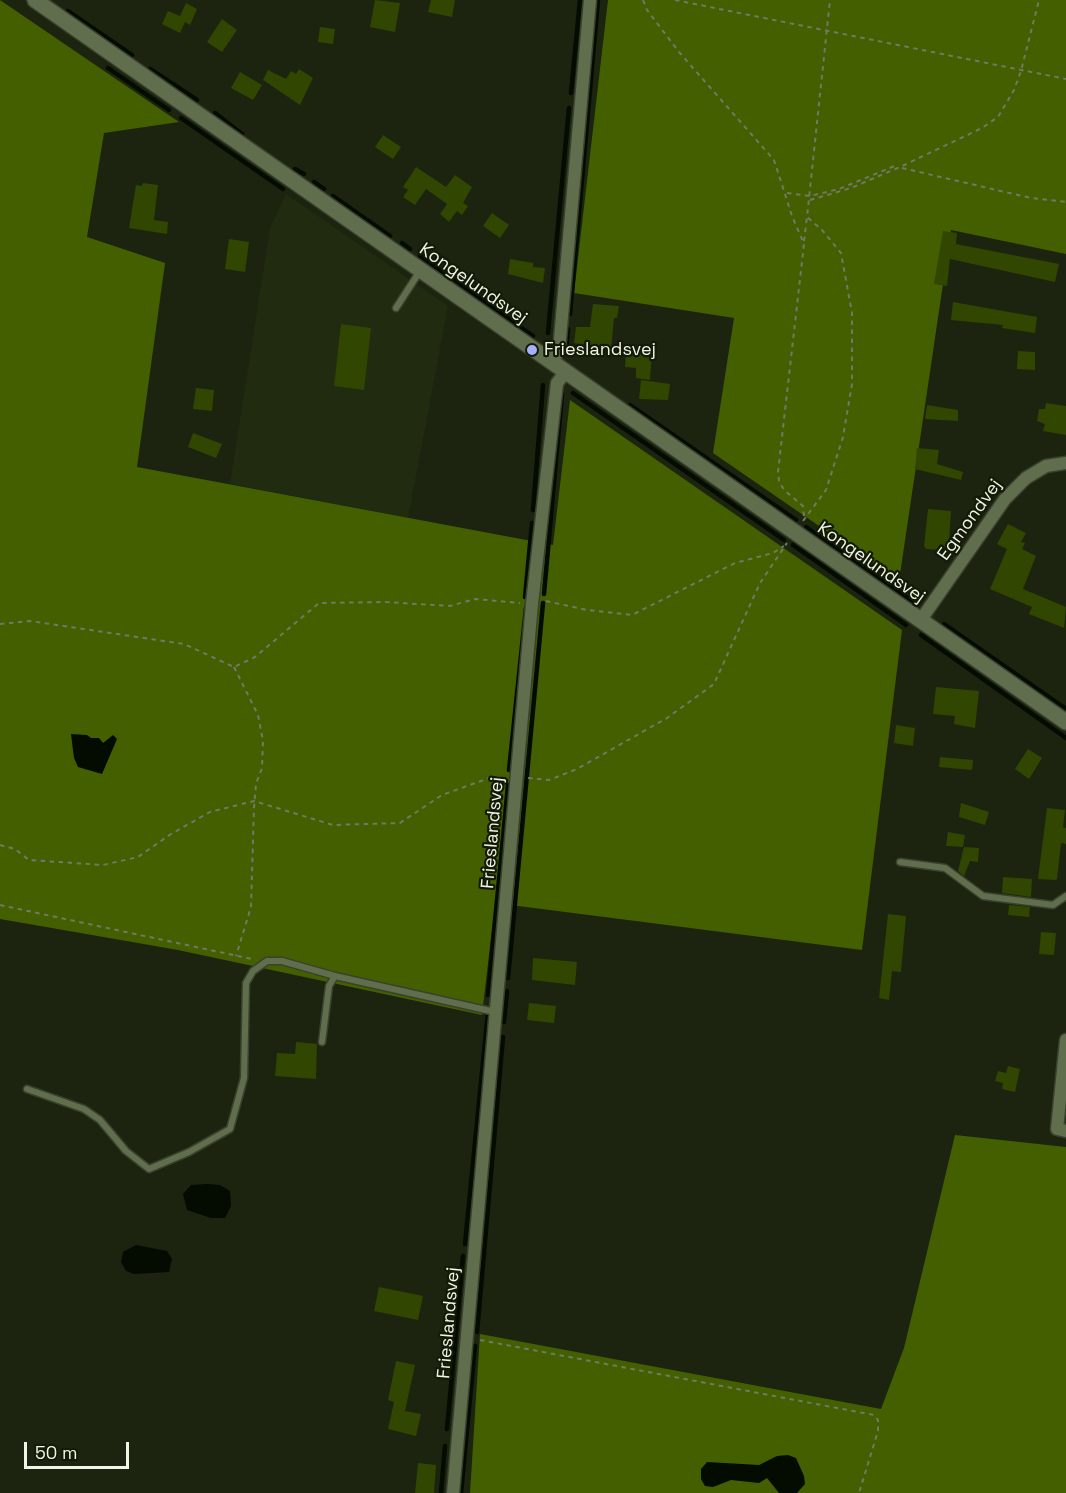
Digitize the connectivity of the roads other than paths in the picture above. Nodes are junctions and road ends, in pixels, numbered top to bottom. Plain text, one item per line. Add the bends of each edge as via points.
1 (35, 0) edge
2 (590, 0) edge
3 (420, 271) junction
4 (396, 308) dead end
5 (551, 363) junction
6 (565, 373) junction
7 (1066, 463) edge
8 (920, 621) junction
9 (1066, 722) edge
10 (900, 862) dead end
11 (1066, 896) edge
12 (335, 976) junction
13 (495, 1012) junction
14 (1066, 1040) edge
15 (322, 1042) dead end
16 (27, 1089) dead end
17 (1062, 1130) edge
18 (453, 1493) edge

1 - 3 street, Kongelundsvej
2 - 5 street via 559,350
3 - 4 lane
3 - 5 street, Kongelundsvej
5 - 6 street, Kongelundsvej
6 - 8 street, Kongelundsvej
6 - 13 street, Frieslandsvej via 557,383 532,604
7 - 8 street, Egmondvej via 1046,466 1026,478 1005,499
8 - 9 street, Kongelundsvej
10 - 11 lane via 945,868 983,896 1053,905
12 - 13 lane
12 - 15 lane via 329,986
12 - 16 lane via 282,961 267,961 253,971 246,983 244,1078 230,1129 149,1169 84,1109
13 - 18 street, Frieslandsvej
14 - 17 street

